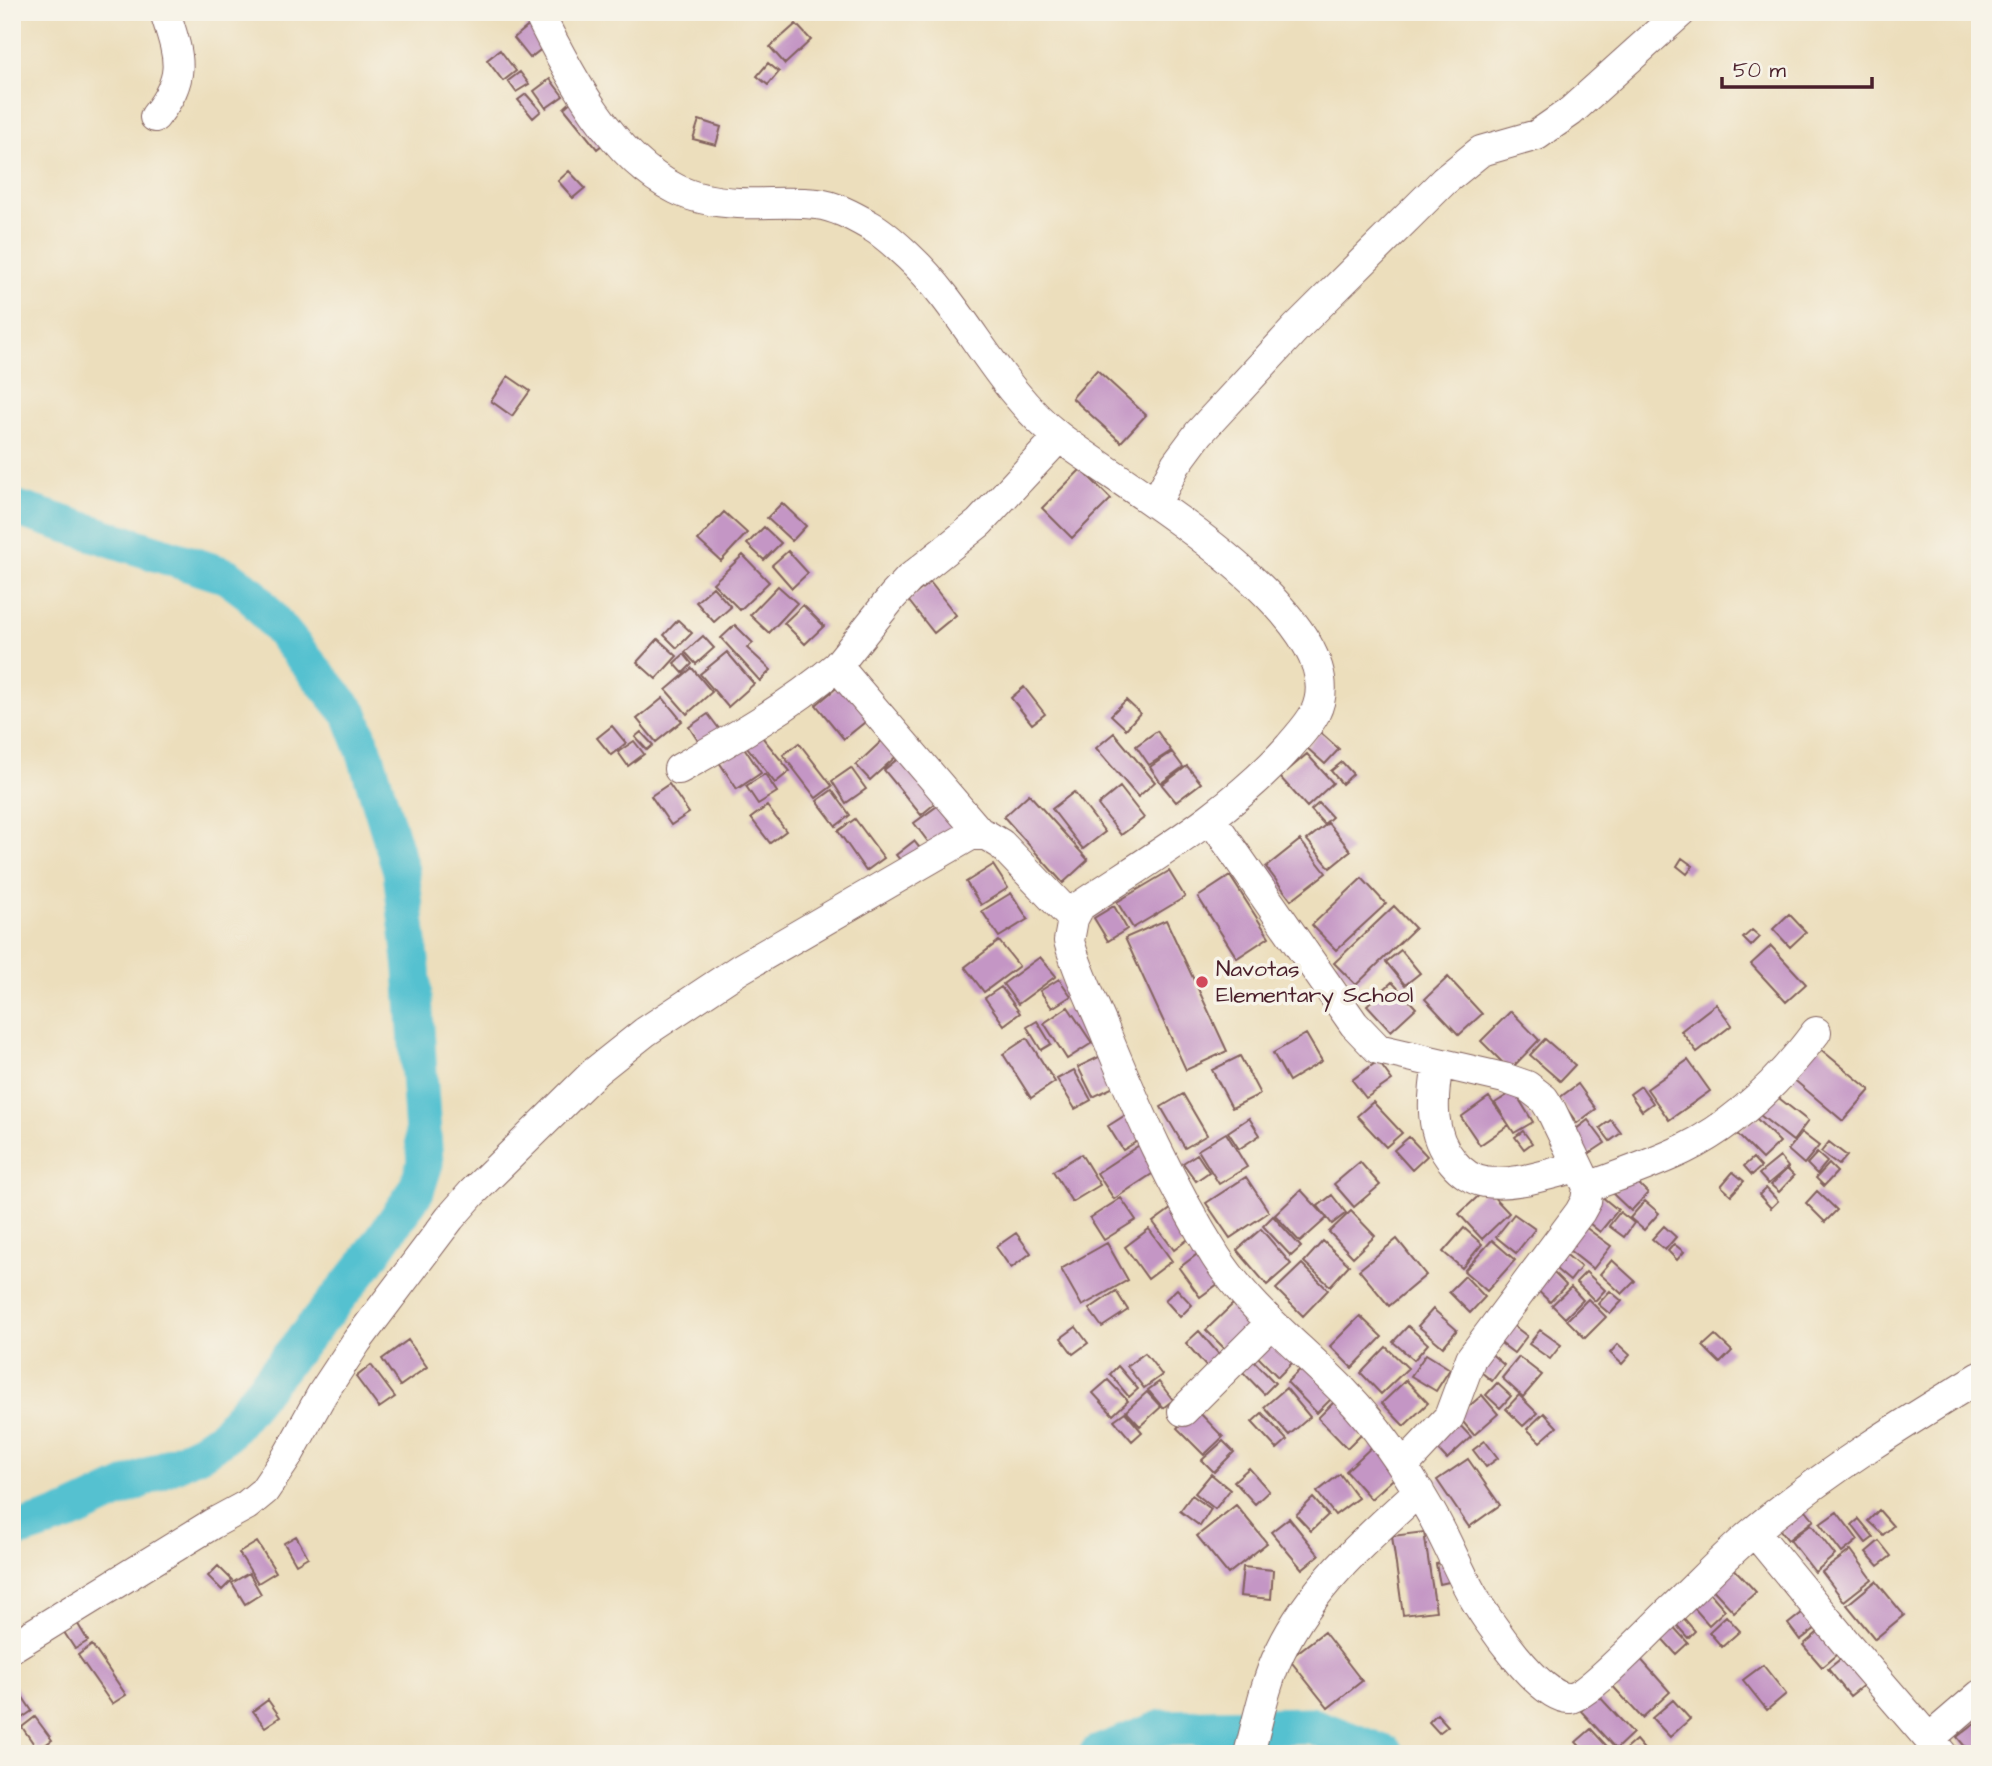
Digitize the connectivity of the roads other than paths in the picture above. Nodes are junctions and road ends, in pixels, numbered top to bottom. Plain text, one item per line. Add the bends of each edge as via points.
1 (165, 12) edge
2 (538, 12) edge
3 (1681, 12) edge
4 (155, 117) dead end
5 (1059, 437) junction
6 (1156, 503) junction
7 (837, 666) junction
8 (679, 769) dead end
9 (1211, 819) junction
10 (981, 834) junction
11 (1073, 919) junction
12 (1816, 1032) dead end
13 (1438, 1064) junction
14 (1582, 1177) junction
15 (1271, 1323) junction
16 (1980, 1377) edge
17 (1183, 1411) dead end
18 (1404, 1465) junction
19 (1419, 1491) junction
20 (1754, 1531) junction
21 (12, 1647) edge
22 (1980, 1695) edge
23 (1936, 1746) edge
24 (1249, 1754) edge

1 - 4 street via 178,77
2 - 5 street via 583,92 619,143 649,173 679,191 716,201 818,204 874,227 923,269 1018,397
3 - 6 street via 1570,112 1537,135 1480,151 1444,181 1296,328 1199,433
5 - 6 street
5 - 7 street via 979,523 909,579
6 - 9 street via 1224,554 1265,592 1300,632 1320,671 1322,693 1302,732
7 - 8 street via 784,707
7 - 10 street
9 - 11 street via 1080,906
9 - 13 street via 1367,1040 1378,1049
10 - 11 street via 1001,844
10 - 21 street via 971,835 740,969 645,1032 596,1071 450,1219 357,1341 264,1492
11 - 15 street via 1072,953 1175,1183 1223,1266
12 - 14 street via 1759,1096 1708,1136 1682,1150
13 - 14 street via 1504,1077 1536,1092 1551,1110
13 - 14 street via 1433,1109 1438,1138 1459,1170 1484,1182
14 - 18 street via 1586,1200 1580,1212 1471,1358 1450,1417
15 - 17 street
15 - 18 street via 1345,1393
16 - 20 street via 1842,1463
18 - 19 street
19 - 20 street via 1493,1626 1545,1688 1569,1698 1608,1670
19 - 24 street via 1349,1556 1294,1626 1279,1654
20 - 23 street
22 - 23 street

